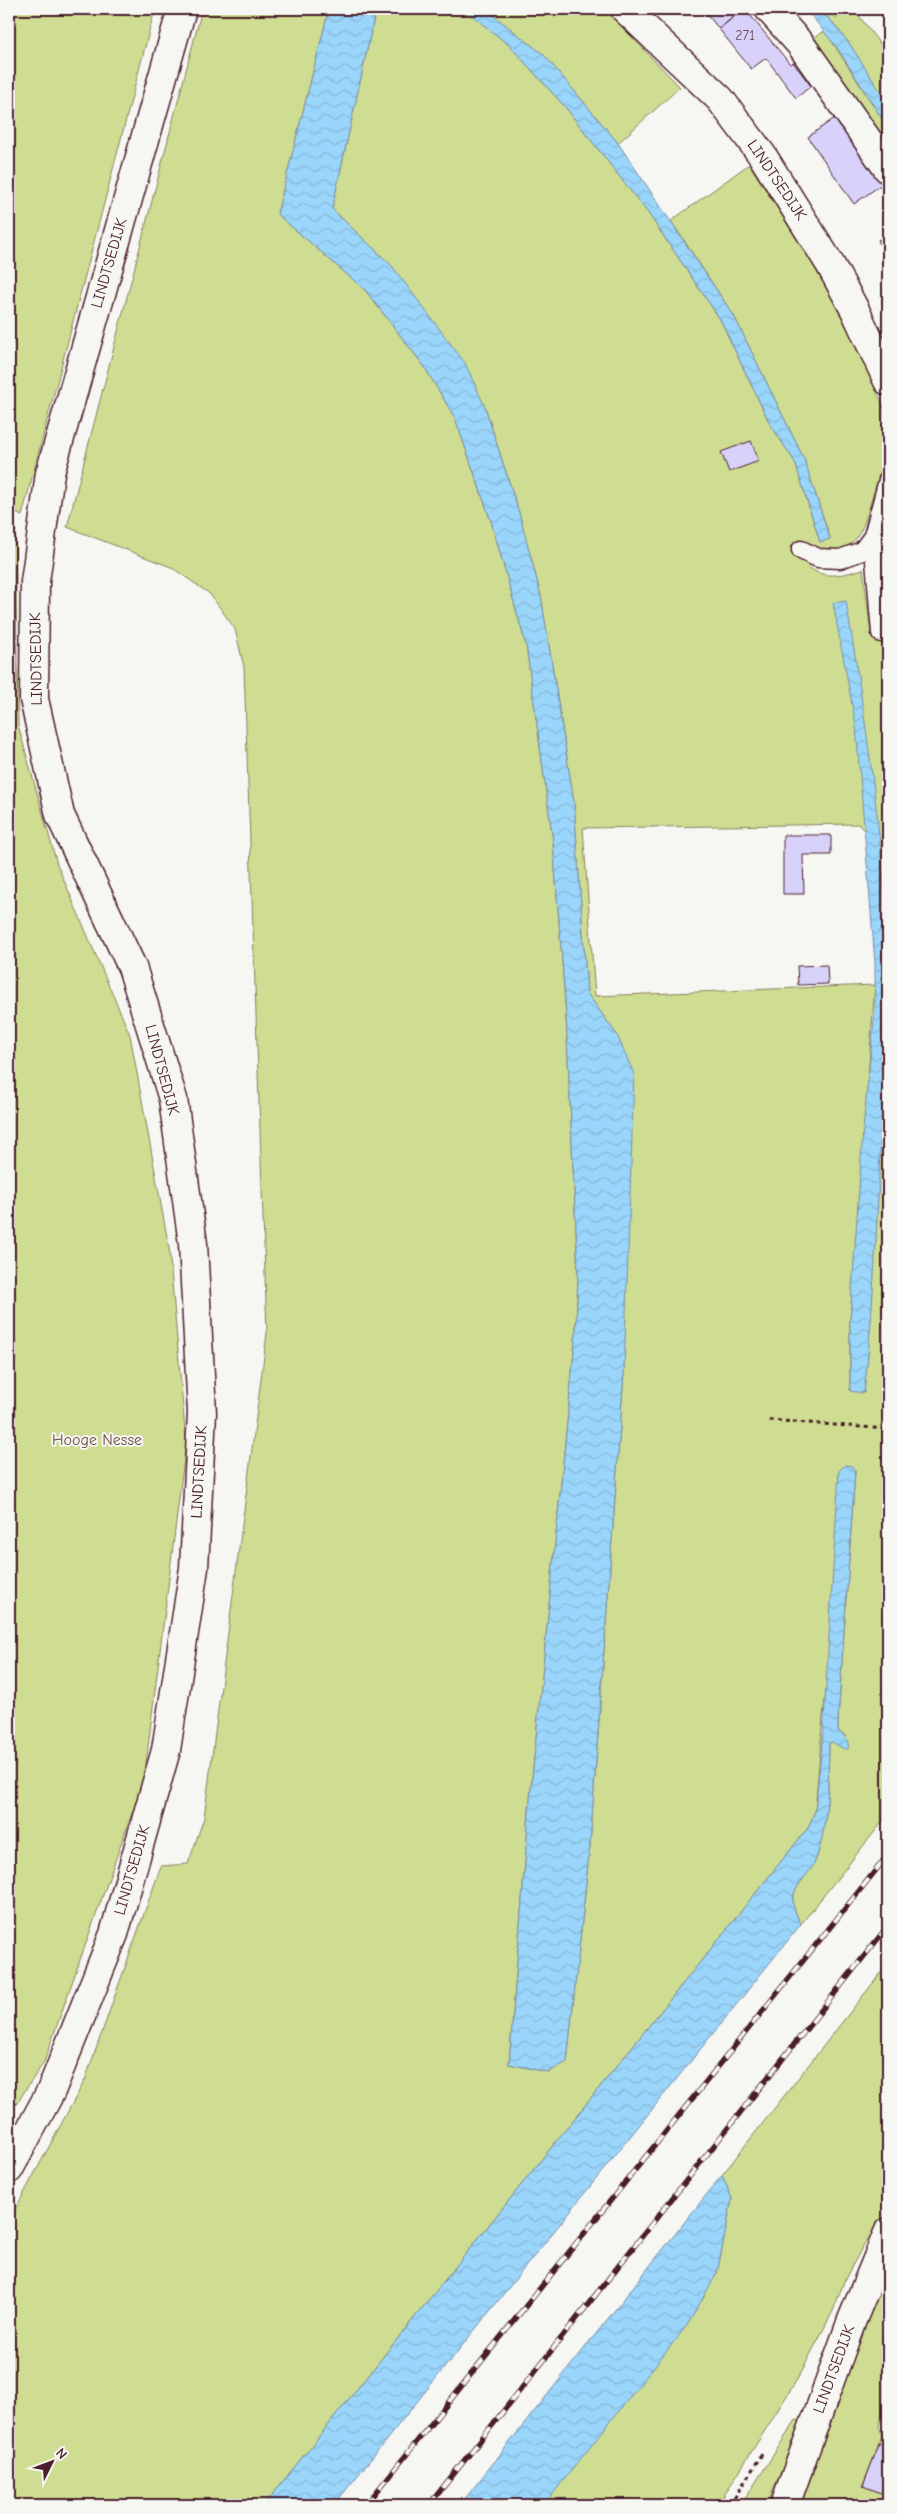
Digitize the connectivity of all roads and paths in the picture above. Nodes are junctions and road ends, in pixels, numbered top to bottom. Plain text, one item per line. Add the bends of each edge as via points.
1 (182, 9) edge
2 (625, 9) edge
3 (769, 9) edge
4 (888, 169) edge
5 (888, 381) edge
6 (888, 480) edge
7 (873, 536) junction
8 (801, 550) dead end
9 (881, 633) dead end
10 (769, 1420) dead end
11 (888, 1420) edge
12 (9, 2169) edge
13 (888, 2233) edge
14 (785, 2505) edge

1 - 12 street, LINDTSEDIJK via 50,473 35,582 34,698 60,815 132,967 173,1099 193,1244 202,1413 194,1568 166,1750 114,1934 51,2091
2 - 5 street, LINDTSEDIJK via 720,99 762,155 856,310
3 - 4 street via 801,45
6 - 7 lane
7 - 8 lane via 862,551 840,559 818,558
7 - 9 lane
10 - 11 path via 887,1429
13 - 14 street, LINDTSEDIJK via 852,2320

